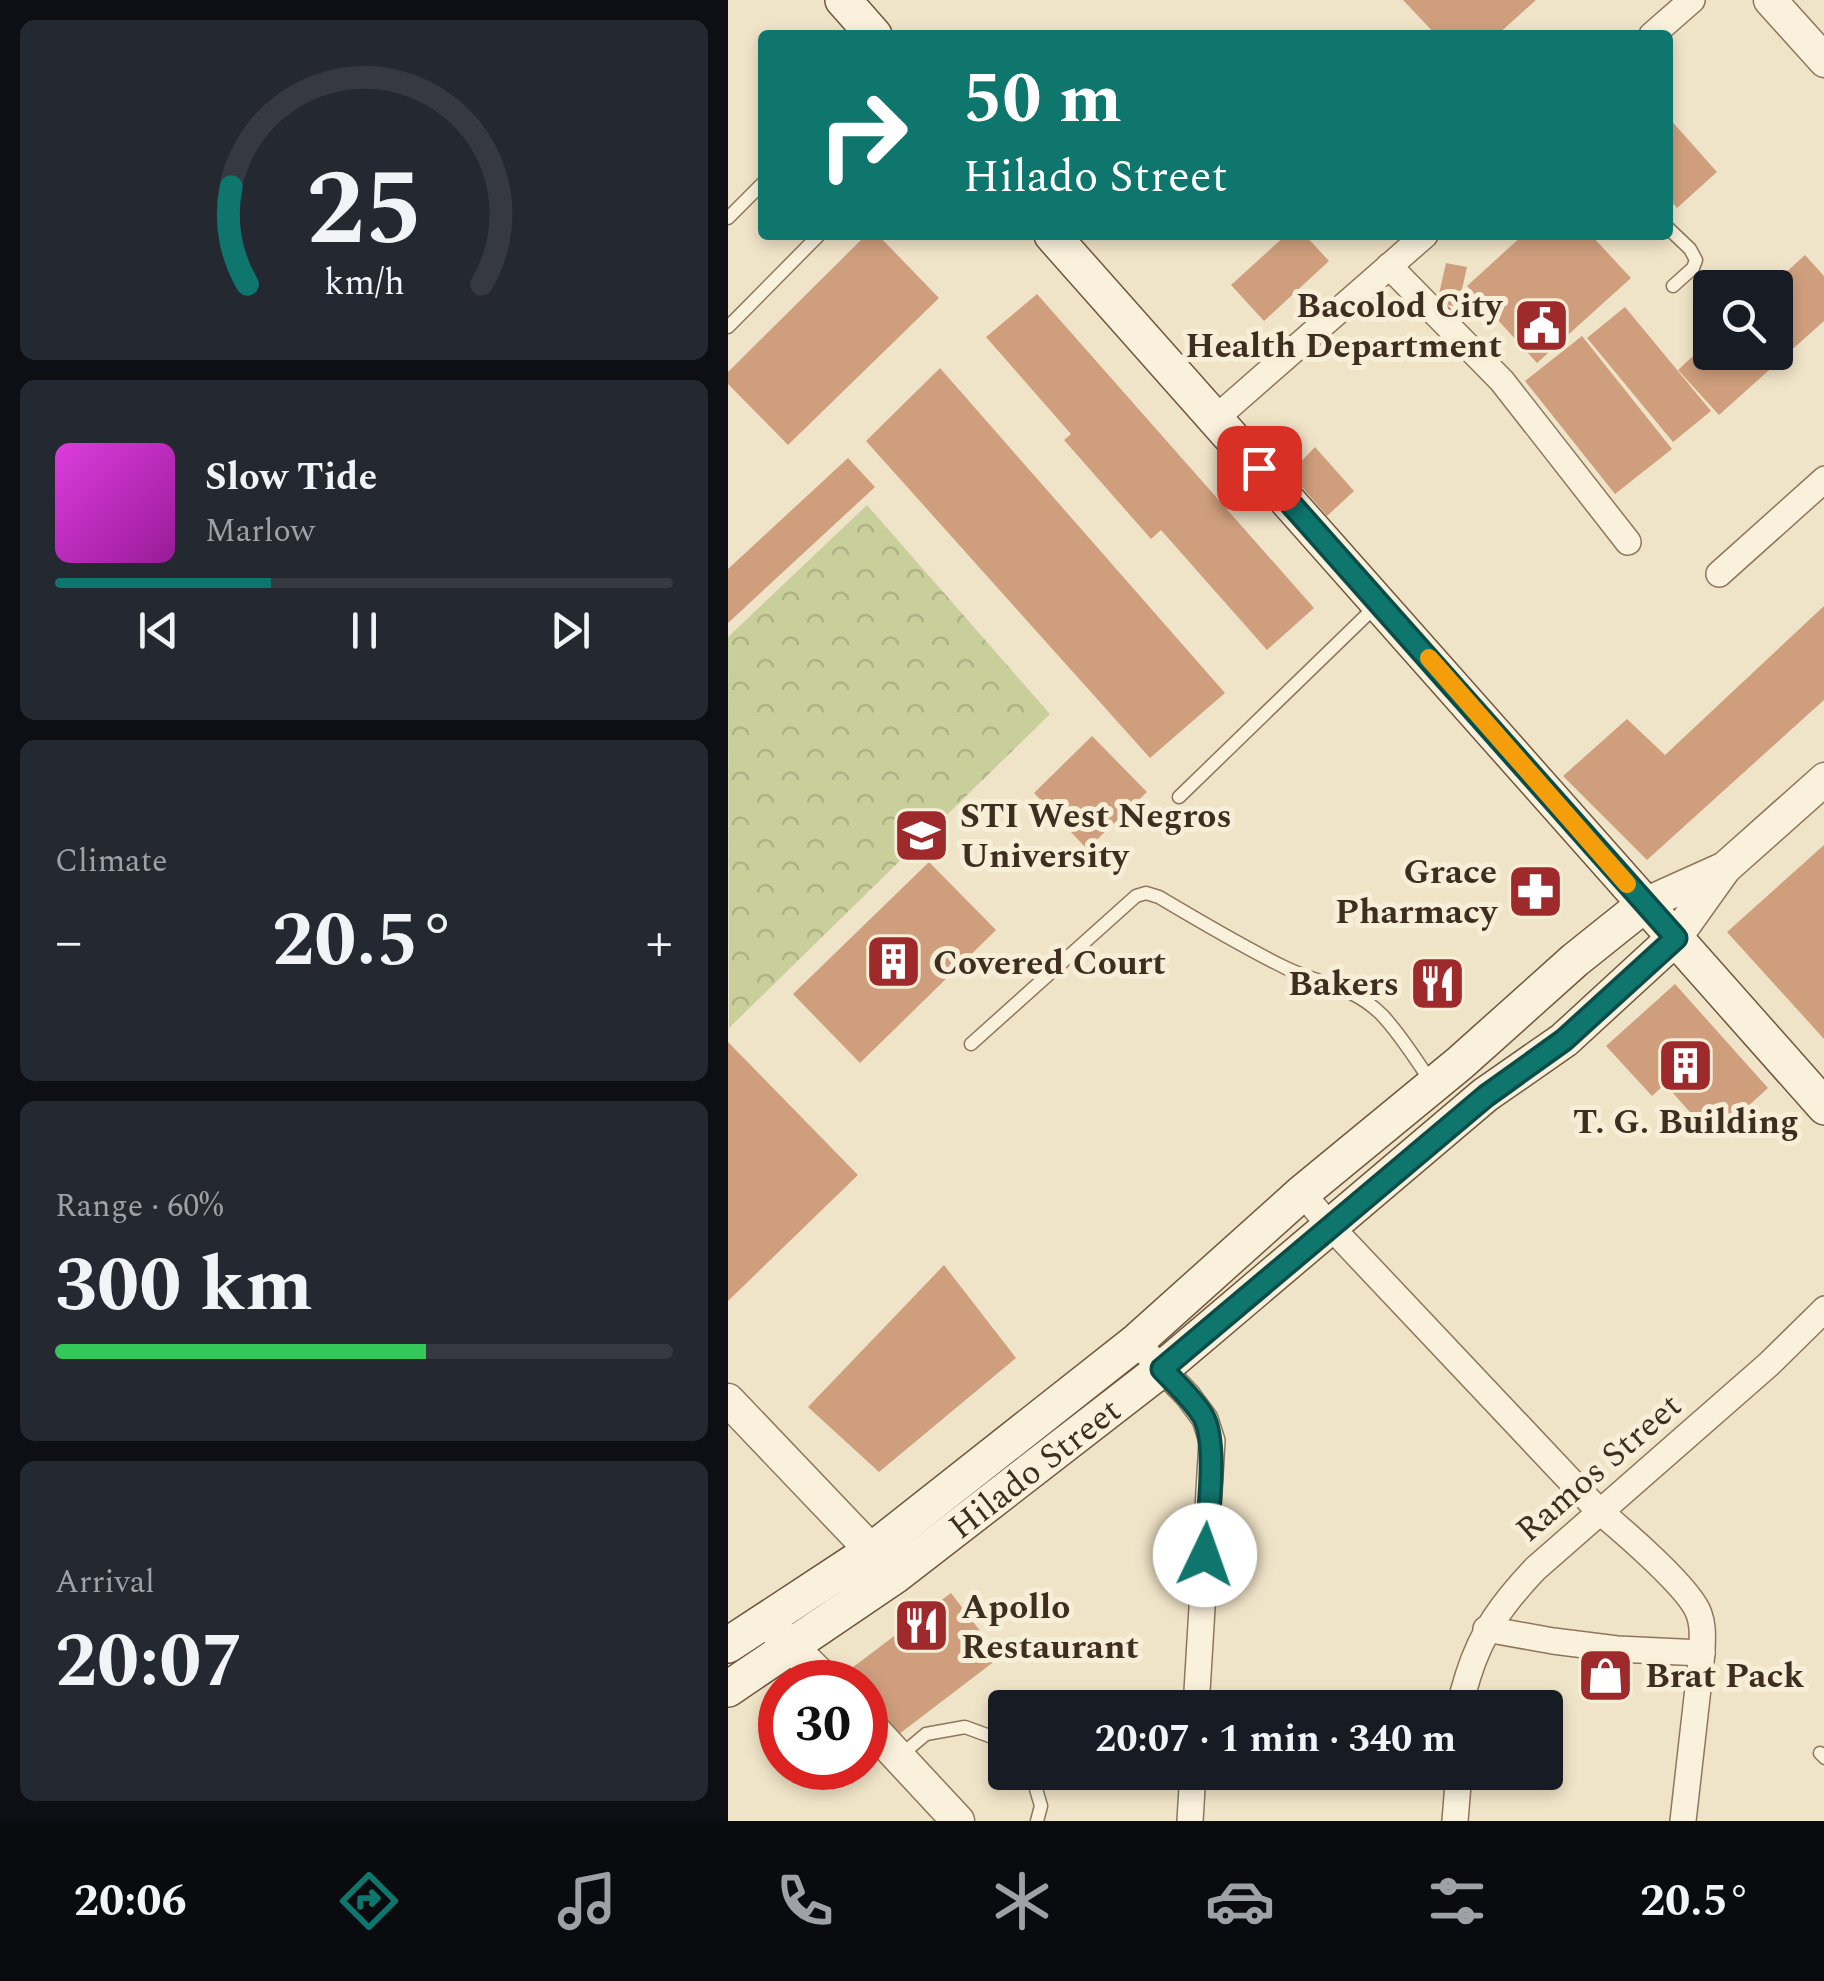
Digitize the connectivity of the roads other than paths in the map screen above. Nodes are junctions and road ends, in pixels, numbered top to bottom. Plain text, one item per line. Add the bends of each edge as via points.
1 (843, 0) edge
2 (1692, 0) edge
3 (1770, 0) edge
4 (870, 30) edge
5 (1658, 30) edge
6 (1824, 61) edge
7 (758, 187) edge
8 (728, 218) edge
9 (1673, 233) edge
10 (815, 240) edge
11 (1056, 240) edge
12 (1418, 240) edge
13 (1389, 266) junction
14 (1673, 286) dead end
15 (728, 327) edge
16 (1216, 418) junction
17 (1824, 479) edge
18 (1628, 542) dead end
19 (1720, 574) dead end
20 (1380, 602) junction
21 (1824, 778) edge
22 (1180, 797) dead end
23 (1724, 868) junction
24 (1645, 904) junction
25 (1676, 938) junction
26 (971, 1044) dead end
27 (1447, 1074) junction
28 (1486, 1096) junction
29 (1824, 1107) edge
30 (1302, 1193) junction
31 (1332, 1227) junction
32 (1824, 1309) edge
33 (1136, 1342) junction
34 (1162, 1369) junction
35 (728, 1400) edge
36 (1599, 1512) junction
37 (883, 1563) junction
38 (1486, 1629) junction
39 (778, 1633) junction
40 (728, 1645) edge
41 (1702, 1654) junction
42 (805, 1660) edge
43 (728, 1689) edge
44 (1197, 1690) edge
45 (1463, 1690) edge
46 (988, 1735) edge
47 (888, 1745) edge
48 (899, 1757) junction
49 (1036, 1790) edge
50 (1191, 1790) edge
51 (1458, 1790) edge
52 (958, 1821) edge
53 (1038, 1821) edge
54 (1190, 1821) edge
55 (1455, 1821) edge
56 (1683, 1821) edge

1 - 4 main road
2 - 5 street
3 - 6 street
7 - 8 lane
9 - 14 lane via 1696,260
10 - 15 lane
11 - 16 main road
12 - 13 street
13 - 16 street
13 - 18 street via 1502,380
16 - 20 main road
17 - 19 street
20 - 22 lane
20 - 24 main road
21 - 23 street, Hilado Street
23 - 24 street, Hilado Street
23 - 25 street, Hilado Street
24 - 25 main road
24 - 27 main road, Hilado Street
25 - 28 main road, Hilado Street via 1564,1040
25 - 29 main road
26 - 27 lane via 1146,894 1254,953 1365,1002
27 - 28 main road
27 - 30 main road, Hilado Street
28 - 31 main road, Hilado Street
30 - 31 street
30 - 33 main road, Hilado Street
31 - 34 main road, Hilado Street
31 - 36 street
32 - 36 street, Ramos Street
33 - 34 street
33 - 37 main road, Hilado Street
34 - 37 main road, Hilado Street
34 - 44 street via 1205,1418 1212,1441
35 - 37 street
36 - 38 street, Ramos Street via 1535,1568
36 - 41 street via 1698,1610
37 - 39 main road, Hilado Street
38 - 41 street
38 - 45 street, Ramos Street
39 - 40 main road, Hilado Street
39 - 42 street
39 - 43 main road, Hilado Street
41 - 56 street
46 - 48 lane via 965,1727 926,1734
47 - 48 street
48 - 52 street
49 - 53 lane
50 - 54 street
51 - 55 street

